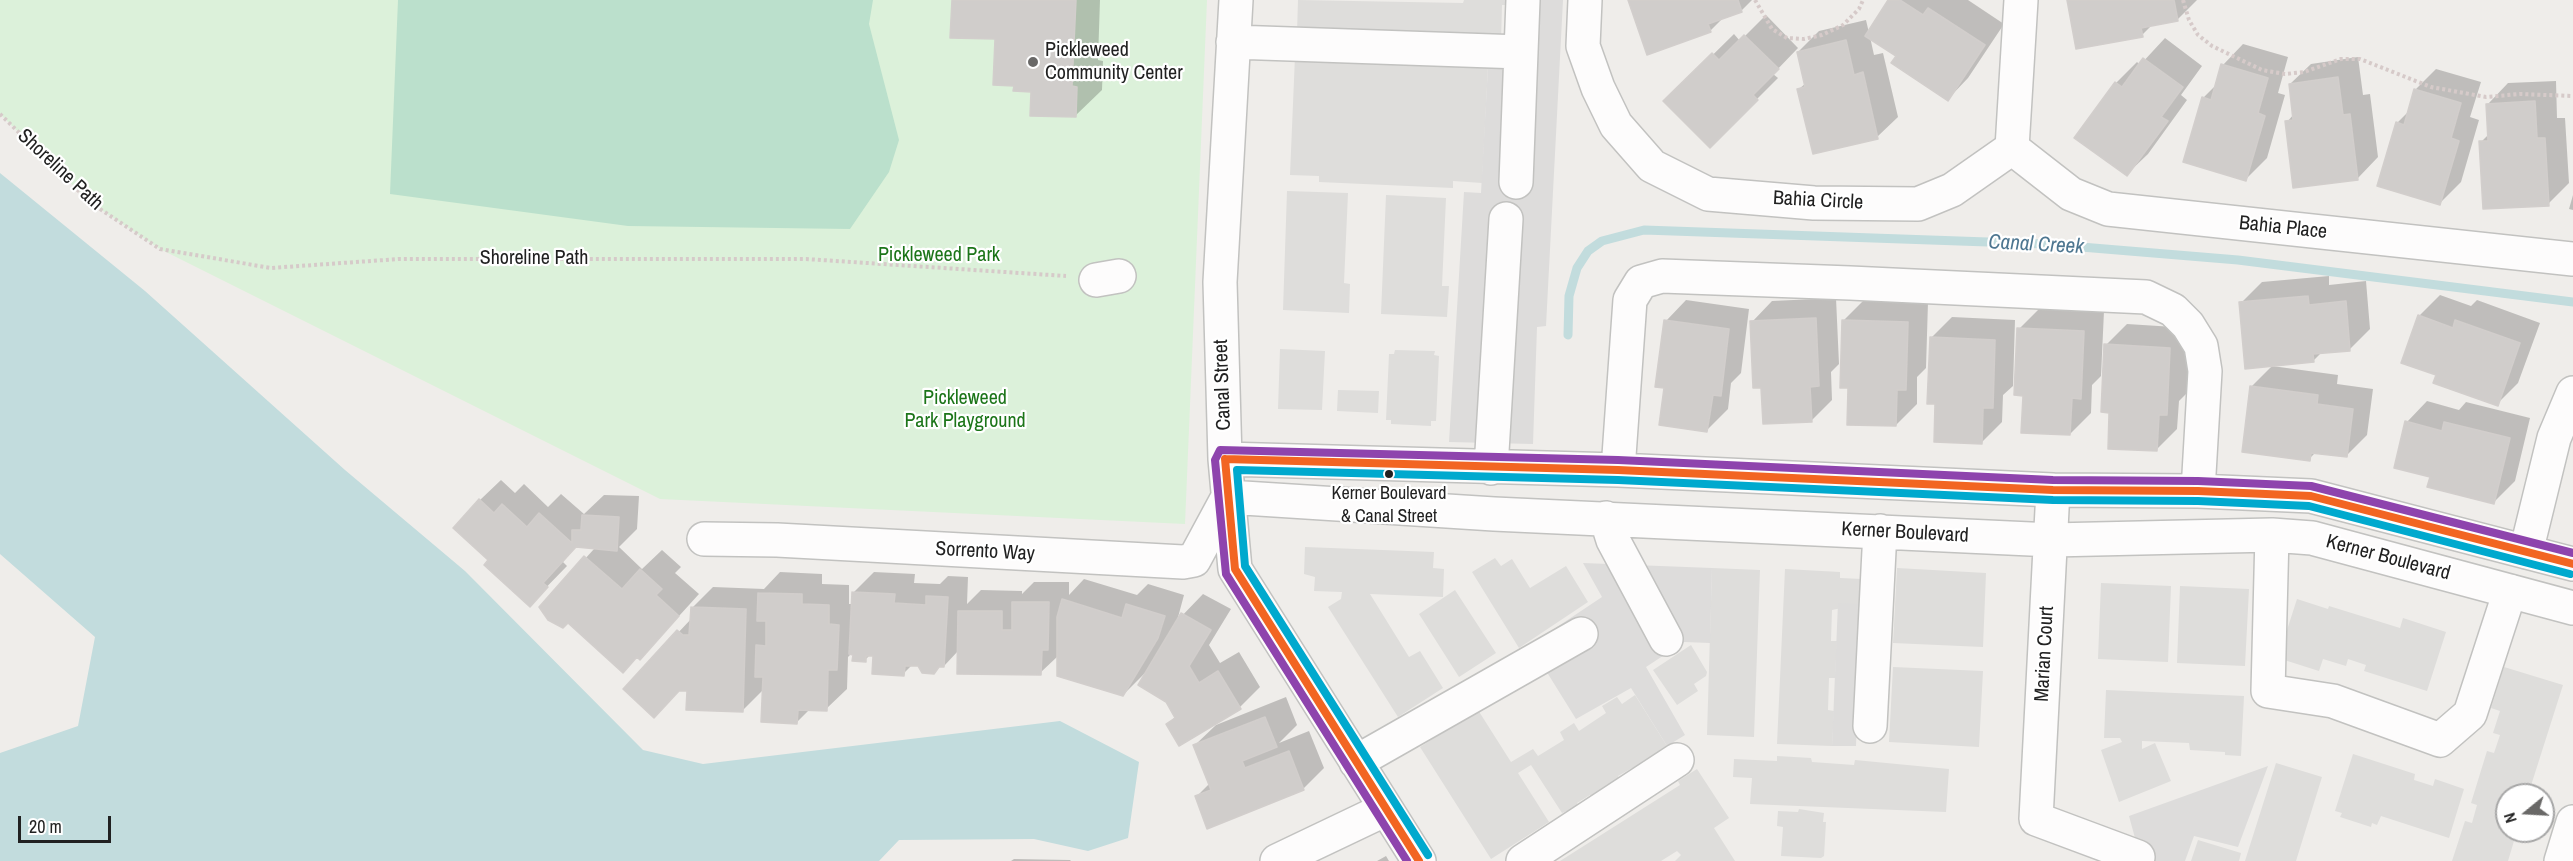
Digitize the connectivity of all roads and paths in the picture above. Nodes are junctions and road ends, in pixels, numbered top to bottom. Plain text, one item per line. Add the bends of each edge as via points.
1 (1236, 0) edge
2 (1524, 0) edge
3 (1585, 0) edge
4 (1755, 0) edge
5 (1863, 0) edge
6 (2021, 0) edge
7 (2183, 0) edge
8 (1233, 42) junction
9 (1521, 52) junction
10 (2573, 96) edge
11 (0, 114) edge
12 (2012, 148) junction
13 (1516, 182) dead end
14 (1506, 219) dead end
15 (2573, 259) edge
16 (1108, 278) dead end
17 (2573, 393) edge
18 (1225, 459) junction
19 (1491, 468) junction
20 (1618, 470) junction
21 (2053, 490) junction
22 (2198, 491) junction
23 (1228, 497) junction
24 (1605, 518) junction
25 (1880, 531) junction
26 (2272, 535) junction
27 (704, 539) dead end
28 (2052, 540) junction
29 (2526, 552) junction
30 (2573, 564) edge
31 (2510, 591) junction
32 (2573, 608) edge
33 (1581, 634) dead end
34 (1666, 639) dead end
35 (1870, 726) dead end
36 (1677, 760) dead end
37 (1356, 762) junction
38 (1386, 809) junction
39 (2573, 822) edge
40 (2138, 857) dead end
41 (1277, 861) edge
42 (1419, 861) edge
43 (1523, 861) edge
44 (2561, 861) edge

1 - 8 street, Canal Street
2 - 9 street
3 - 12 street, Bahia Circle via 1583,46 1616,125 1652,166 1708,194 1814,203 1918,204 1952,190
4 - 5 path via 1772,29 1787,38 1804,39 1844,25
6 - 12 street
7 - 10 path via 2198,35 2262,70 2304,72 2341,59 2360,59 2431,87 2486,97
8 - 9 street
8 - 18 street, Canal Street via 1220,282
9 - 13 street
11 - 16 path, Shoreline Path via 91,204 160,249 271,268 399,259 806,259
12 - 15 street, Bahia Place via 2071,194 2108,209
14 - 19 street
17 - 29 street via 2554,438
18 - 19 street, Kerner Boulevard
18 - 23 street, Canal Street
19 - 20 street, Kerner Boulevard
20 - 21 street, Kerner Boulevard
20 - 22 street via 1630,300 1641,282 1662,276 2146,297 2173,310 2201,346 2205,371
21 - 22 street, Kerner Boulevard
21 - 28 street, Marian Court
22 - 29 street, Kerner Boulevard via 2311,496
23 - 24 street, Kerner Boulevard
23 - 27 street, Sorrento Way via 1194,560 1171,563
23 - 37 street, Canal Street via 1235,569
24 - 25 street, Kerner Boulevard
24 - 34 street
25 - 28 street, Kerner Boulevard
25 - 35 street
26 - 28 street, Kerner Boulevard
26 - 31 street, Kerner Boulevard via 2312,538
26 - 31 street via 2268,691 2333,701 2440,740 2470,714
28 - 40 street, Marian Court via 2036,819
29 - 30 street, Kerner Boulevard
31 - 32 street, Kerner Boulevard
33 - 37 street
36 - 43 street
37 - 38 street, Canal Street
38 - 41 street
38 - 42 street, Canal Street
39 - 44 street

